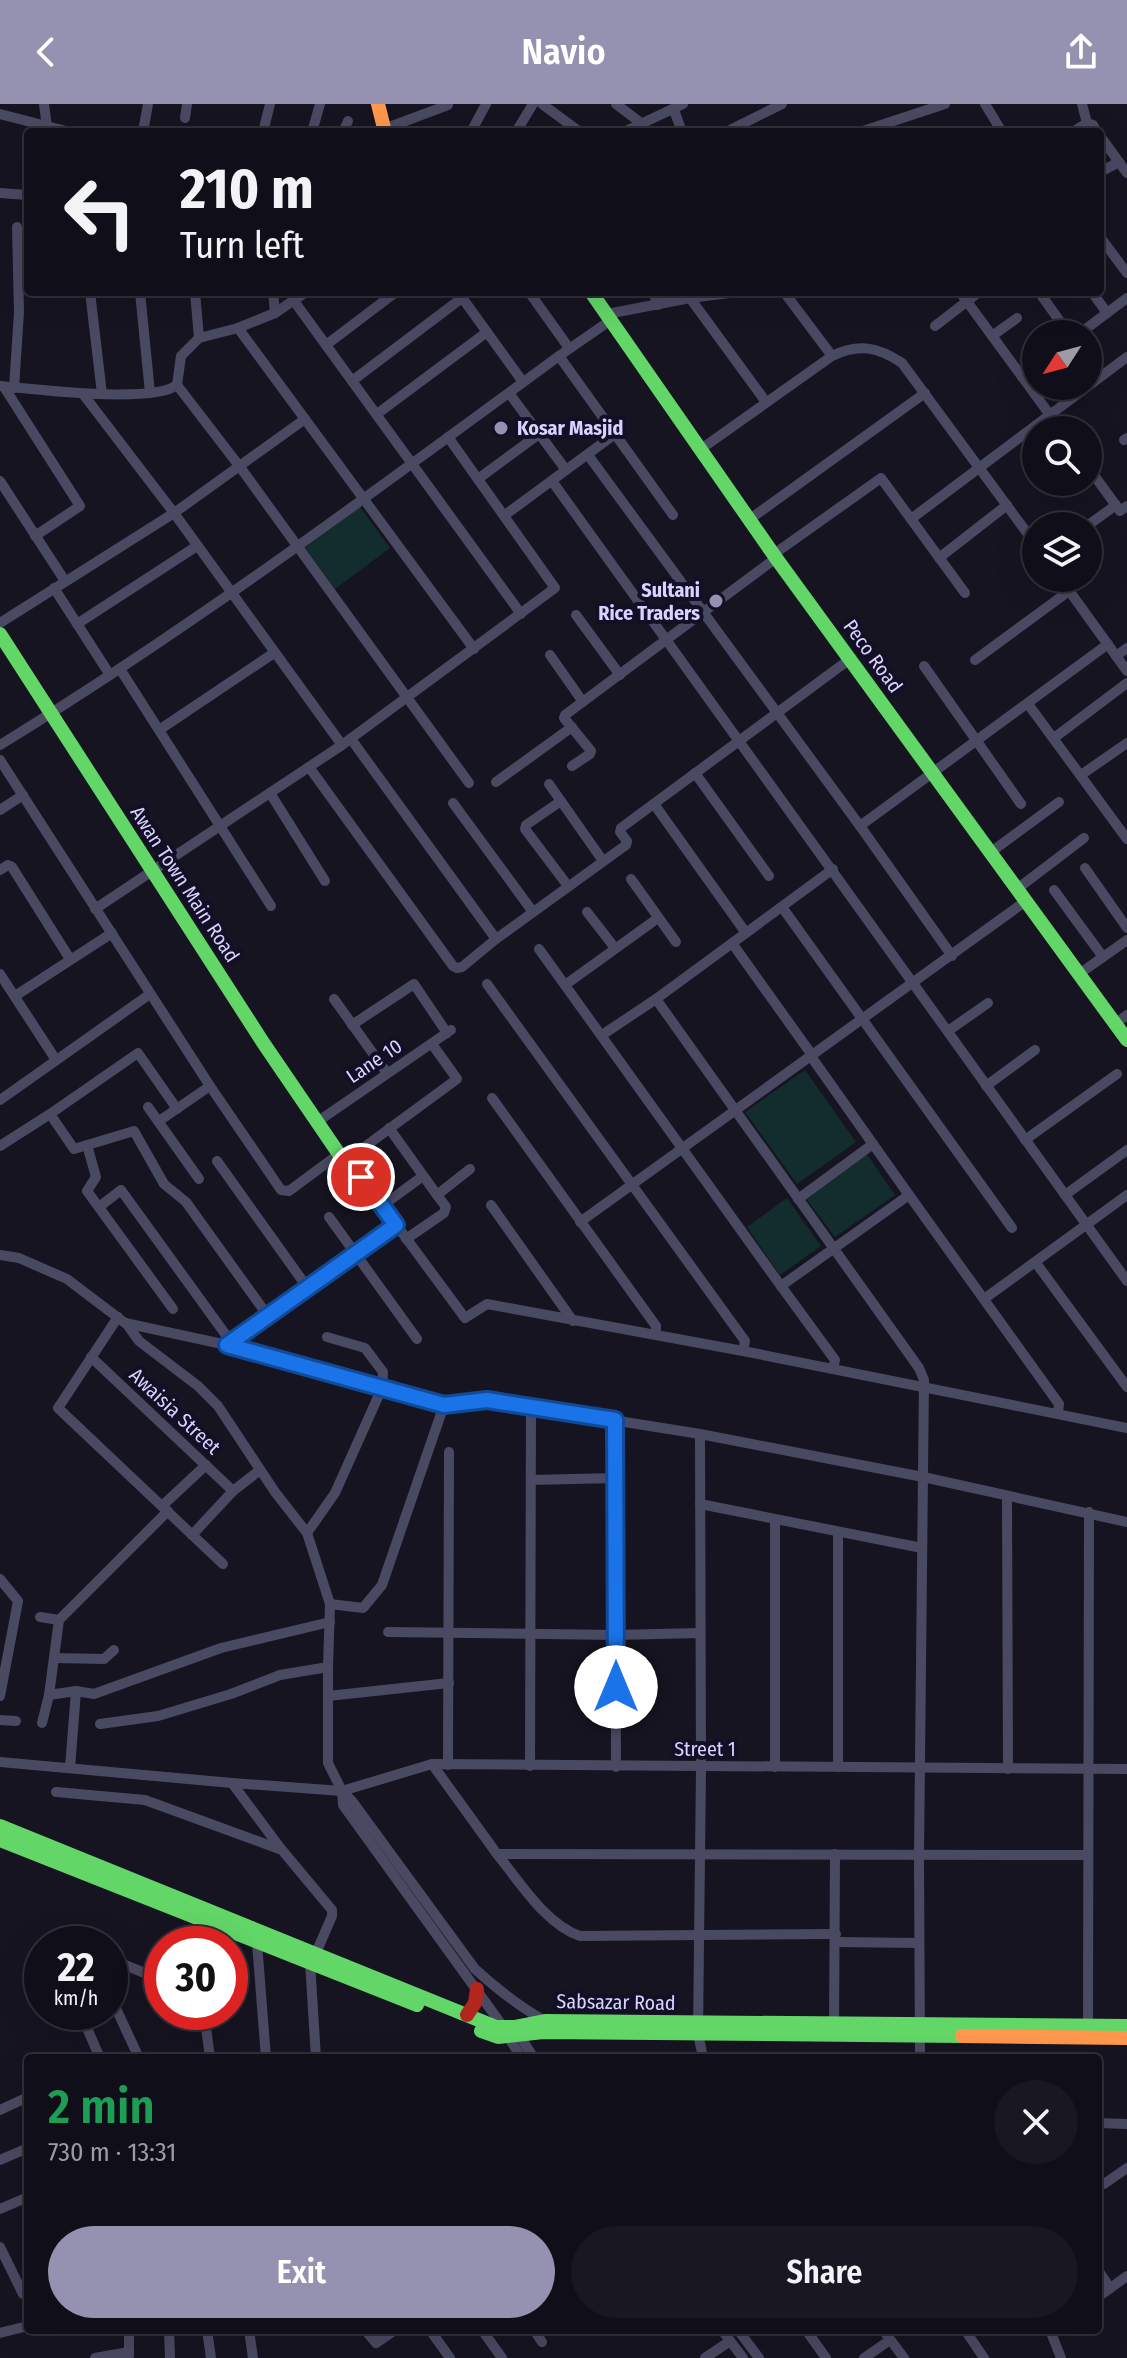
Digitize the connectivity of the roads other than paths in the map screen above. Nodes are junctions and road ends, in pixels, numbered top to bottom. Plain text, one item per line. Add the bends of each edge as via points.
1 (44, 104) edge
2 (148, 104) edge
3 (187, 104) edge
4 (270, 104) edge
5 (320, 104) edge
6 (378, 104) edge
7 (486, 104) edge
8 (533, 104) edge
9 (542, 104) edge
10 (616, 104) edge
11 (782, 104) edge
12 (945, 104) edge
13 (985, 104) edge
14 (1082, 104) edge
15 (448, 105) edge
16 (931, 106) edge
17 (678, 107) edge
18 (0, 114) edge
19 (185, 118) dead end
20 (348, 121) dead end
21 (1087, 123) junction
22 (47, 127) junction
23 (52, 128) edge
24 (144, 128) edge
25 (264, 128) edge
26 (313, 128) edge
27 (345, 128) edge
28 (384, 128) edge
29 (389, 128) edge
30 (473, 128) edge
31 (518, 128) edge
32 (575, 128) edge
33 (642, 128) edge
34 (681, 128) edge
35 (734, 128) edge
36 (871, 128) edge
37 (1000, 128) edge
38 (1079, 128) edge
39 (1095, 128) edge
40 (1104, 141) edge
41 (1119, 162) junction
42 (1104, 170) edge
43 (1127, 173) edge
44 (0, 193) edge
45 (24, 195) edge
46 (17, 227) dead end
47 (1104, 242) edge
48 (1127, 273) edge
49 (90, 296) edge
50 (140, 296) edge
51 (195, 296) edge
52 (273, 296) edge
53 (301, 296) edge
54 (391, 296) edge
55 (459, 296) edge
56 (461, 296) edge
57 (532, 296) edge
58 (594, 296) edge
59 (655, 296) edge
60 (697, 296) edge
61 (787, 296) edge
62 (1042, 296) edge
63 (1095, 296) edge
64 (963, 297) edge
65 (1127, 298) edge
66 (294, 301) junction
67 (658, 305) junction
68 (275, 313) junction
69 (1107, 313) junction
70 (609, 317) junction
71 (1017, 318) dead end
72 (1059, 320) edge
73 (1098, 320) edge
74 (935, 326) dead end
75 (238, 328) junction
76 (487, 332) junction
77 (992, 336) junction
78 (199, 338) junction
79 (326, 345) junction
80 (569, 348) junction
81 (559, 356) junction
82 (832, 356) junction
83 (1127, 357) edge
84 (1022, 377) edge
85 (352, 381) junction
86 (523, 382) junction
87 (177, 385) junction
88 (6, 387) edge
89 (150, 393) junction
90 (509, 393) junction
91 (925, 393) junction
92 (83, 394) junction
93 (102, 394) junction
94 (1039, 400) edge
95 (766, 402) junction
96 (377, 414) junction
97 (1050, 415) junction
98 (305, 419) junction
99 (539, 434) junction
100 (615, 434) junction
101 (448, 437) junction
102 (701, 449) junction
103 (588, 455) junction
104 (413, 464) junction
105 (240, 467) junction
106 (980, 467) junction
107 (566, 470) junction
108 (478, 479) junction
109 (0, 481) edge
110 (552, 481) junction
111 (1102, 483) edge
112 (365, 499) junction
113 (1007, 505) junction
114 (1122, 505) edge
115 (174, 513) junction
116 (505, 515) junction
117 (673, 515) dead end
118 (1102, 517) edge
119 (750, 519) junction
120 (911, 519) junction
121 (1022, 526) edge
122 (35, 536) junction
123 (197, 546) junction
124 (298, 547) junction
125 (775, 556) junction
126 (939, 558) junction
127 (65, 581) junction
128 (54, 588) junction
129 (1068, 592) edge
130 (1070, 592) edge
131 (965, 593) dead end
132 (231, 594) junction
133 (703, 612) junction
134 (521, 614) junction
135 (576, 615) dead end
136 (0, 623) edge
137 (77, 624) junction
138 (0, 634) edge
139 (667, 639) junction
140 (1108, 644) junction
141 (1127, 648) edge
142 (474, 649) junction
143 (274, 653) junction
144 (550, 655) dead end
145 (1116, 656) junction
146 (850, 659) junction
147 (975, 660) dead end
148 (924, 666) dead end
149 (1127, 671) edge
150 (115, 672) junction
151 (620, 675) junction
152 (1127, 683) edge
153 (408, 698) junction
154 (583, 702) junction
155 (1028, 704) junction
156 (52, 713) junction
157 (776, 713) junction
158 (572, 727) junction
159 (159, 730) junction
160 (1054, 738) junction
161 (740, 740) junction
162 (976, 740) junction
163 (346, 742) junction
164 (1127, 743) edge
165 (0, 745) edge
166 (0, 760) edge
167 (572, 766) dead end
168 (309, 767) junction
169 (932, 772) junction
170 (695, 773) junction
171 (1081, 775) junction
172 (496, 782) dead end
173 (469, 783) dead end
174 (549, 784) dead end
175 (270, 793) junction
176 (23, 795) junction
177 (561, 801) junction
178 (1059, 802) dead end
179 (453, 803) dead end
180 (654, 804) junction
181 (1021, 804) dead end
182 (0, 810) edge
183 (860, 826) junction
184 (219, 827) junction
185 (1125, 832) edge
186 (1084, 838) dead end
187 (991, 852) junction
188 (603, 861) junction
189 (1085, 868) dead end
190 (833, 869) junction
191 (0, 870) edge
192 (152, 870) junction
193 (769, 876) dead end
194 (631, 879) dead end
195 (325, 881) dead end
196 (568, 886) junction
197 (1017, 889) junction
198 (1054, 890) dead end
199 (1026, 901) junction
200 (271, 906) dead end
201 (782, 907) junction
202 (95, 909) junction
203 (533, 912) junction
204 (587, 912) dead end
205 (658, 918) junction
206 (1127, 928) edge
207 (112, 933) junction
208 (746, 933) junction
209 (496, 939) junction
210 (1127, 940) edge
211 (676, 942) dead end
212 (732, 943) junction
213 (615, 948) junction
214 (539, 949) dead end
215 (952, 956) junction
216 (1103, 957) junction
217 (70, 959) junction
218 (0, 974) edge
219 (1079, 974) junction
220 (912, 982) junction
221 (487, 984) dead end
222 (565, 985) junction
223 (150, 994) junction
224 (15, 996) junction
225 (334, 999) dead end
226 (656, 999) junction
227 (988, 1003) dead end
228 (862, 1020) junction
229 (1121, 1020) edge
230 (352, 1025) junction
231 (948, 1031) junction
232 (602, 1035) junction
233 (1127, 1040) edge
234 (432, 1044) junction
235 (1035, 1050) dead end
236 (811, 1055) junction
237 (56, 1060) junction
238 (387, 1073) junction
239 (1117, 1074) dead end
240 (210, 1086) junction
241 (986, 1086) junction
242 (492, 1098) dead end
243 (0, 1100) edge
244 (148, 1107) dead end
245 (177, 1109) junction
246 (735, 1111) junction
247 (50, 1114) junction
248 (159, 1121) junction
249 (317, 1122) junction
250 (389, 1128) junction
251 (1025, 1140) junction
252 (873, 1144) junction
253 (87, 1145) junction
254 (0, 1146) edge
255 (683, 1147) junction
256 (1127, 1150) edge
257 (339, 1154) junction
258 (217, 1161) dead end
259 (470, 1169) dead end
260 (423, 1176) junction
261 (361, 1177) dead end
262 (199, 1179) dead end
263 (631, 1184) junction
264 (437, 1195) junction
265 (909, 1195) junction
266 (1065, 1195) junction
267 (1127, 1195) edge
268 (798, 1199) junction
269 (491, 1205) dead end
270 (382, 1206) junction
271 (99, 1207) junction
272 (329, 1217) dead end
273 (580, 1222) junction
274 (396, 1225) junction
275 (1086, 1225) junction
276 (1012, 1228) dead end
277 (406, 1239) junction
278 (833, 1248) junction
279 (355, 1253) junction
280 (0, 1255) edge
281 (1036, 1263) junction
282 (1127, 1281) edge
283 (781, 1286) junction
284 (307, 1287) junction
285 (984, 1299) junction
286 (173, 1309) dead end
287 (268, 1316) junction
288 (122, 1320) junction
289 (573, 1321) junction
290 (656, 1334) junction
291 (327, 1337) dead end
292 (417, 1339) dead end
293 (229, 1343) junction
294 (743, 1351) junction
295 (91, 1357) junction
296 (833, 1369) junction
297 (923, 1387) junction
298 (1127, 1387) edge
299 (382, 1388) junction
300 (444, 1405) junction
301 (531, 1407) junction
302 (1058, 1413) junction
303 (615, 1420) junction
304 (1127, 1428) edge
305 (700, 1434) junction
306 (449, 1452) dead end
307 (206, 1465) junction
308 (260, 1470) junction
309 (923, 1477) junction
310 (615, 1478) junction
311 (531, 1480) junction
312 (233, 1491) junction
313 (1007, 1496) junction
314 (700, 1504) junction
315 (165, 1509) junction
316 (1089, 1512) junction
317 (775, 1520) junction
318 (1127, 1522) edge
319 (307, 1533) junction
320 (838, 1533) junction
321 (192, 1535) junction
322 (922, 1548) junction
323 (223, 1564) dead end
324 (0, 1579) edge
325 (330, 1604) junction
326 (40, 1617) dead end
327 (59, 1620) junction
328 (330, 1622) junction
329 (388, 1632) dead end
330 (449, 1633) junction
331 (531, 1633) junction
332 (699, 1633) junction
333 (616, 1635) junction
334 (114, 1650) dead end
335 (54, 1658) junction
336 (328, 1667) junction
337 (449, 1683) junction
338 (76, 1691) junction
339 (49, 1695) junction
340 (0, 1696) edge
341 (328, 1696) junction
342 (0, 1720) edge
343 (16, 1721) dead end
344 (42, 1723) dead end
345 (100, 1724) dead end
346 (0, 1762) edge
347 (432, 1764) junction
348 (448, 1765) junction
349 (530, 1766) junction
350 (616, 1767) junction
351 (701, 1767) junction
352 (775, 1767) junction
353 (838, 1767) junction
354 (70, 1768) junction
355 (920, 1769) junction
356 (1008, 1769) junction
357 (1127, 1769) edge
358 (1088, 1770) junction
359 (232, 1783) junction
360 (342, 1791) junction
361 (56, 1792) dead end
362 (0, 1826) edge
363 (0, 1840) edge
364 (282, 1850) junction
365 (699, 1853) junction
366 (497, 1854) junction
367 (835, 1854) junction
368 (919, 1855) junction
369 (1088, 1855) junction
370 (181, 1906) junction
371 (217, 1926) edge
372 (698, 1934) junction
373 (248, 1938) edge
374 (836, 1938) junction
375 (248, 1940) edge
376 (257, 1943) junction
377 (919, 1943) junction
378 (313, 1957) junction
379 (477, 1989) junction
380 (467, 2015) junction
381 (545, 2021) junction
382 (1127, 2026) edge
383 (698, 2028) junction
384 (88, 2030) edge
385 (127, 2030) edge
386 (206, 2030) edge
387 (834, 2030) junction
388 (919, 2030) junction
389 (1088, 2031) junction
390 (511, 2032) junction
391 (1127, 2038) edge
392 (98, 2054) edge
393 (139, 2054) edge
394 (209, 2054) edge
395 (266, 2054) edge
396 (316, 2054) edge
397 (520, 2054) edge
398 (530, 2054) edge
399 (702, 2054) edge
400 (920, 2054) edge
401 (24, 2099) edge
402 (0, 2110) edge
403 (1102, 2123) edge
404 (1127, 2124) edge
405 (24, 2150) edge
406 (0, 2160) edge
407 (1127, 2168) edge
408 (1104, 2184) dead end
409 (24, 2199) edge
410 (0, 2209) edge
411 (0, 2247) edge
412 (1102, 2276) edge
413 (1127, 2276) edge
414 (1110, 2288) junction
415 (23, 2294) dead end
416 (1102, 2294) edge
417 (24, 2327) edge
418 (0, 2333) edge
419 (129, 2334) edge
420 (169, 2334) edge
421 (208, 2334) edge
422 (250, 2334) edge
423 (368, 2334) edge
424 (389, 2334) edge
425 (433, 2334) edge
426 (485, 2334) edge
427 (537, 2334) edge
428 (725, 2334) edge
429 (741, 2334) edge
430 (809, 2334) edge
431 (886, 2334) edge
432 (968, 2334) edge
433 (1052, 2334) edge
434 (890, 2340) junction
435 (730, 2341) junction
436 (542, 2342) dead end
437 (129, 2355) edge
438 (95, 2358) edge
439 (170, 2358) edge
440 (211, 2358) edge
441 (253, 2358) edge
442 (450, 2358) edge
443 (502, 2358) edge
444 (705, 2358) edge
445 (743, 2358) edge
446 (759, 2358) edge
447 (826, 2358) edge
448 (864, 2358) edge
449 (904, 2358) edge
450 (984, 2358) edge
451 (1061, 2358) edge

1 - 22 street
2 - 24 street
3 - 19 street
4 - 25 street
5 - 26 street
6 - 28 street
7 - 30 street
8 - 31 street
9 - 32 street
10 - 33 street
11 - 35 street
12 - 16 street
13 - 37 street
14 - 21 street
15 - 29 street
16 - 36 street
17 - 33 street
17 - 34 street
18 - 22 street
20 - 27 street
21 - 38 street
21 - 39 street
22 - 23 street
40 - 41 street
41 - 42 street
41 - 43 street
44 - 45 street
46 - 88 street via 19,312
47 - 48 street
49 - 93 street
50 - 89 street
51 - 78 street
52 - 68 street
53 - 66 street
54 - 79 street
55 - 85 street
56 - 76 street
57 - 80 street
58 - 70 street, Peco Road
59 - 67 street
60 - 67 street
60 - 95 street
61 - 82 street
62 - 72 street
63 - 69 street
64 - 74 street
64 - 77 street
65 - 69 street
66 - 68 street
66 - 79 street
67 - 70 street
68 - 75 street
69 - 73 street
70 - 80 street
70 - 102 street, Peco Road
71 - 77 street
75 - 78 street
75 - 98 street
76 - 86 street
76 - 96 street
77 - 84 street
78 - 87 street via 181,356
79 - 85 street
80 - 81 street
81 - 86 street
81 - 100 street
82 - 91 street via 851,349 881,350 902,363
82 - 95 street
83 - 97 street
85 - 96 street
86 - 90 street
87 - 89 street
87 - 105 street
88 - 92 street
88 - 122 street via 80,506
89 - 93 street
90 - 99 street
90 - 101 street
91 - 106 street
91 - 119 street
92 - 93 street
92 - 115 street
94 - 97 street
95 - 102 street
96 - 104 street
97 - 106 street
98 - 105 street
98 - 112 street
99 - 107 street
99 - 108 street
100 - 103 street
100 - 117 street
101 - 104 street
101 - 108 street
102 - 119 street, Peco Road
103 - 107 street
103 - 133 street
104 - 112 street
104 - 134 street
105 - 115 street
105 - 124 street
106 - 113 street
106 - 120 street
107 - 110 street
108 - 116 street
109 - 122 street
110 - 116 street
110 - 139 street
111 - 114 street
112 - 124 street
112 - 142 street
113 - 121 street
113 - 126 street
114 - 118 street
115 - 123 street
115 - 127 street
116 - 134 street via 555,588
119 - 125 street, Peco Road
120 - 125 street via 879,478
120 - 126 street
122 - 127 street
123 - 132 street
123 - 137 street
124 - 132 street
124 - 153 street
125 - 133 street
125 - 146 street, Peco Road
126 - 131 street
127 - 128 street
128 - 136 street
128 - 137 street
129 - 147 street
130 - 140 street
132 - 143 street
132 - 150 street
133 - 139 street
133 - 157 street
134 - 142 street
135 - 151 street
137 - 150 street
138 - 156 street, Awan Town Main Road
139 - 151 street
139 - 161 street
140 - 145 street
140 - 155 street
141 - 145 street
142 - 153 street
143 - 159 street
143 - 163 street
144 - 154 street
145 - 149 street
146 - 157 street
146 - 169 street, Peco Road
148 - 162 street
150 - 156 street
150 - 159 street
151 - 154 street
152 - 160 street
153 - 163 street
153 - 173 street
154 - 158 street via 565,716
155 - 160 street
155 - 162 street
156 - 165 street
156 - 192 street, Awan Town Main Road
157 - 161 street
157 - 183 street
158 - 167 street via 591,751
158 - 172 street
159 - 184 street
160 - 171 street
161 - 170 street
161 - 190 street
162 - 169 street
162 - 181 street
163 - 168 street
163 - 209 street
164 - 171 street
166 - 176 street
168 - 175 street
168 - 209 street via 453,966 462,967
169 - 183 street
169 - 187 street, Peco Road
170 - 180 street
170 - 193 street
171 - 185 street
174 - 177 street
175 - 184 street
175 - 195 street
176 - 182 street
176 - 202 street
177 - 188 street
177 - 196 street via 525,829
178 - 187 street
179 - 203 street
180 - 188 street via 621,828 627,842
180 - 208 street
183 - 215 street
184 - 192 street
184 - 200 street
186 - 197 street
187 - 197 street, Peco Road
188 - 196 street
189 - 206 street
190 - 201 street
190 - 220 street
191 - 217 street via 12,867
192 - 202 street
192 - 249 street, Awan Town Main Road
194 - 205 street
196 - 203 street
197 - 199 street, Peco Road
198 - 216 street
199 - 215 street
199 - 219 street, Peco Road
201 - 208 street
201 - 228 street
202 - 207 street
203 - 209 street
204 - 213 street
205 - 211 street
205 - 213 street
207 - 217 street
207 - 223 street
208 - 212 street
210 - 216 street
212 - 226 street
212 - 236 street
213 - 222 street
214 - 222 street
215 - 220 street
216 - 219 street
217 - 224 street
218 - 224 street
219 - 229 street, Peco Road
220 - 228 street
220 - 231 street
221 - 263 street
222 - 232 street
223 - 237 street
223 - 240 street
224 - 237 street
225 - 230 street
226 - 232 street
226 - 246 street
227 - 231 street
228 - 236 street
228 - 276 street
229 - 233 street, Peco Road
230 - 234 street, Lane 10 via 414,984 449,1032
230 - 238 street
231 - 241 street
232 - 255 street
234 - 238 street, Lane 10
234 - 250 street via 457,1079
235 - 241 street
236 - 246 street
236 - 252 street
237 - 243 street
238 - 249 street, Lane 10
239 - 251 street
240 - 245 street
240 - 257 street via 284,1192
241 - 251 street
242 - 273 street
244 - 248 street
245 - 247 street via 138,1053
245 - 248 street
246 - 255 street
246 - 268 street
247 - 253 street via 74,1149
247 - 254 street
248 - 262 street
249 - 257 street, Awan Town Main Road
250 - 257 street via 344,1162
250 - 260 street
251 - 266 street
252 - 265 street
252 - 268 street
253 - 271 street via 96,1177 87,1191
253 - 287 street via 134,1131 164,1184 186,1202
255 - 263 street
255 - 283 street
256 - 266 street
258 - 284 street
259 - 264 street
260 - 264 street
260 - 270 street
261 - 270 street
263 - 273 street
263 - 294 street via 745,1341
264 - 277 street via 446,1207 444,1213
265 - 278 street
265 - 285 street
266 - 275 street
267 - 275 street
268 - 278 street
269 - 289 street
270 - 274 street
271 - 286 street
271 - 293 street via 121,1190
272 - 279 street
273 - 290 street via 656,1326
274 - 277 street
274 - 279 street
275 - 281 street
275 - 282 street
277 - 289 street via 465,1318 487,1304
278 - 283 street
278 - 297 street via 919,1368
279 - 284 street
279 - 292 street
280 - 288 street via 67,1279
281 - 285 street
281 - 298 street
283 - 296 street via 835,1360
284 - 287 street
285 - 302 street via 1059,1404
287 - 293 street
288 - 293 street
288 - 295 street
288 - 308 street via 139,1341 218,1406
289 - 290 street
290 - 294 street
291 - 299 street via 365,1348 383,1372
293 - 299 street
294 - 296 street
295 - 307 street, Awaisia Street
295 - 315 street via 58,1408
296 - 297 street
297 - 302 street
297 - 309 street
299 - 300 street
299 - 319 street via 335,1493
300 - 301 street via 487,1400
300 - 325 street via 382,1585 363,1608
301 - 303 street
301 - 311 street
302 - 304 street
303 - 305 street
303 - 310 street
305 - 309 street
305 - 314 street
306 - 330 street
307 - 312 street, Awaisia Street
307 - 315 street
308 - 312 street
308 - 319 street
309 - 313 street
309 - 322 street
310 - 311 street
310 - 333 street
311 - 331 street
312 - 321 street
313 - 316 street
313 - 356 street
314 - 317 street
314 - 332 street
315 - 321 street
315 - 327 street
316 - 318 street
316 - 358 street
317 - 320 street
317 - 352 street
319 - 325 street
320 - 322 street
320 - 353 street
321 - 323 street
322 - 355 street
324 - 340 street via 18,1601
325 - 328 street
326 - 327 street
327 - 335 street
328 - 336 street
328 - 338 street via 221,1648 94,1694
329 - 330 street
330 - 331 street
330 - 337 street
331 - 333 street
331 - 349 street
332 - 333 street
332 - 351 street
333 - 350 street
334 - 335 street via 104,1659
335 - 339 street
336 - 341 street
336 - 345 street via 280,1675 158,1716
337 - 341 street
337 - 348 street
338 - 339 street
338 - 354 street
339 - 344 street
341 - 360 street via 328,1763
342 - 343 street
346 - 354 street, Street 1
347 - 348 street, Street 1
347 - 360 street, Street 1
347 - 366 street
348 - 349 street, Street 1
349 - 350 street, Street 1
350 - 351 street, Street 1
351 - 352 street, Street 1
351 - 365 street
352 - 353 street, Street 1
353 - 355 street, Street 1
354 - 359 street, Street 1
355 - 356 street, Street 1
355 - 368 street
356 - 358 street, Street 1
357 - 358 street, Street 1
358 - 369 street
359 - 360 street, Street 1
359 - 364 street
360 - 379 street via 343,1805
360 - 381 street via 475,1969 499,1992
361 - 364 street via 145,1800
362 - 370 street
363 - 370 street
364 - 378 street via 332,1910
365 - 366 street
365 - 367 street
365 - 372 street
366 - 372 street via 569,1932
367 - 368 street
367 - 374 street
368 - 369 street
368 - 377 street
369 - 389 street
370 - 371 street
372 - 374 street
372 - 383 street
373 - 378 street
374 - 377 street
374 - 387 street
375 - 376 street
376 - 378 street
376 - 395 street
377 - 388 street
378 - 380 street
378 - 390 street via 498,2037
378 - 396 street
379 - 380 street via 474,2008
379 - 390 street
380 - 390 street
381 - 383 street, Sabsazar Road
381 - 390 street, Sabsazar Road
382 - 389 street
383 - 387 street
383 - 390 street
383 - 399 street
384 - 392 street
385 - 393 street
386 - 394 street
387 - 388 street
388 - 389 street
388 - 400 street
389 - 391 street
390 - 397 street
390 - 398 street
401 - 402 street
403 - 404 street
405 - 406 street
407 - 408 street
409 - 410 street
411 - 415 street
412 - 414 street
413 - 414 street
414 - 416 street
417 - 418 street
419 - 437 street
420 - 439 street
421 - 440 street
422 - 441 street
423 - 424 street via 376,2343
425 - 442 street
426 - 443 street
427 - 436 street
428 - 435 street
429 - 446 street
430 - 447 street
431 - 434 street
432 - 450 street
433 - 451 street
434 - 448 street
434 - 449 street
435 - 444 street
435 - 445 street
437 - 438 street

